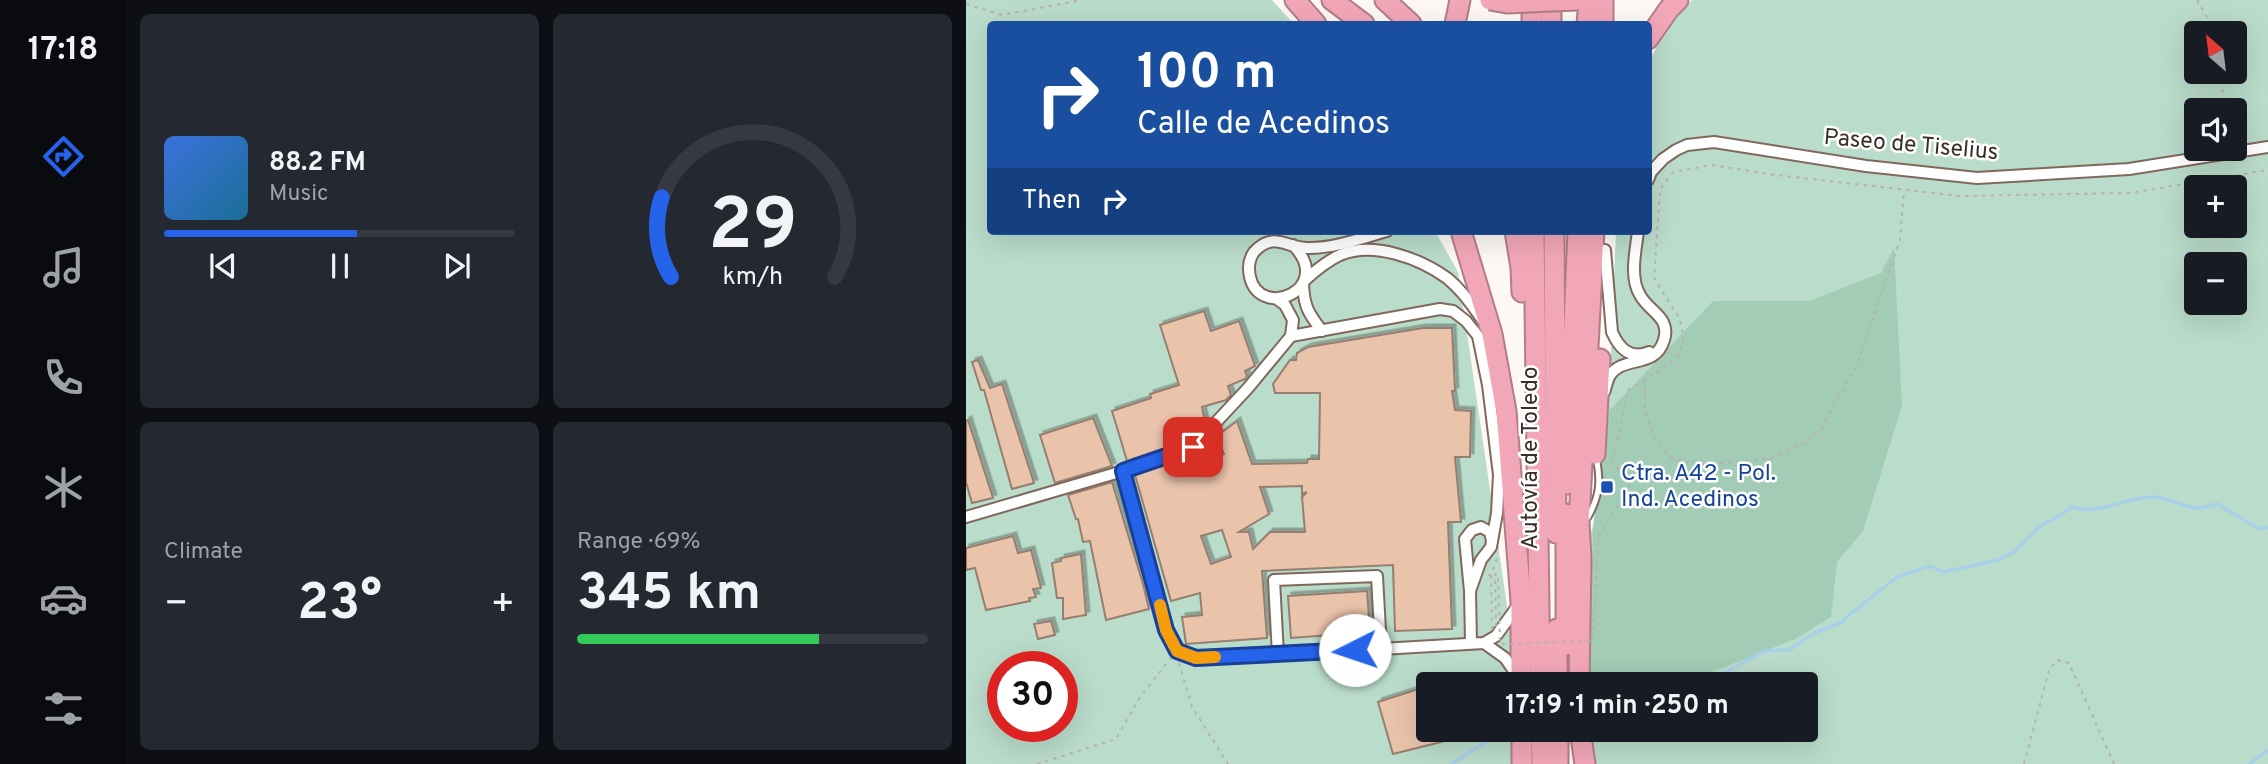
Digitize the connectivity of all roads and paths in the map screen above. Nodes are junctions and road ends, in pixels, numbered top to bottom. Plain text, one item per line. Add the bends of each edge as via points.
1 (1082, 0) edge
2 (1295, 0) edge
3 (1332, 0) edge
4 (1385, 0) edge
5 (1460, 0) edge
6 (1490, 0) edge
7 (1532, 0) edge
8 (1551, 0) edge
9 (1580, 0) edge
10 (1589, 0) edge
11 (1604, 0) edge
12 (1678, 0) edge
13 (2197, 0) edge
14 (966, 4) edge
15 (1312, 21) edge
16 (1360, 21) edge
17 (1408, 21) edge
18 (1456, 21) edge
19 (1532, 21) edge
20 (1551, 21) edge
21 (1584, 21) edge
22 (1586, 21) edge
23 (1603, 21) edge
24 (2209, 21) edge
25 (1652, 33) edge
26 (2268, 147) edge
27 (2268, 170) edge
28 (1652, 174) edge
29 (1905, 190) junction
30 (1371, 235) edge
31 (1454, 235) edge
32 (1462, 235) edge
33 (1516, 235) edge
34 (1534, 235) edge
35 (1554, 235) edge
36 (1578, 235) edge
37 (1594, 235) edge
38 (1637, 235) edge
39 (1605, 240) edge
40 (1293, 245) junction
41 (1304, 282) junction
42 (1477, 285) junction
43 (1277, 299) junction
44 (1677, 312) dead end
45 (1555, 330) junction
46 (1322, 331) junction
47 (1492, 334) junction
48 (1291, 336) junction
49 (1661, 347) junction
50 (1535, 380) junction
51 (1598, 415) junction
52 (1123, 471) junction
53 (1566, 512) junction
54 (966, 517) edge
55 (1492, 541) junction
56 (1499, 553) dead end
57 (1581, 559) junction
58 (1470, 591) junction
59 (1521, 601) junction
60 (1471, 643) junction
61 (1484, 643) junction
62 (1381, 649) junction
63 (1177, 651) junction
64 (1278, 656) junction
65 (1518, 672) edge
66 (1527, 672) edge
67 (1529, 672) edge
68 (1557, 672) edge
69 (1566, 672) edge
70 (1579, 672) edge
71 (1522, 742) edge
72 (1541, 742) edge
73 (1558, 742) edge
74 (1566, 742) edge
75 (1579, 742) edge
76 (1581, 742) edge
77 (1037, 764) edge
78 (1228, 764) edge
79 (1522, 764) edge
80 (1542, 764) edge
81 (1558, 764) edge
82 (1567, 764) edge
83 (1579, 764) edge
84 (1585, 764) edge
85 (2024, 764) edge
86 (2114, 764) edge

1 - 14 path via 1002,15
2 - 15 highway
3 - 16 highway
4 - 17 highway
5 - 18 highway
6 - 9 highway, bridge
7 - 19 highway
8 - 20 highway
9 - 21 highway
10 - 22 highway
11 - 23 highway
12 - 25 highway
13 - 24 path
26 - 28 street, Paseo de Tiselius via 2129,169 1977,178 1714,142 1676,150
27 - 29 path via 2130,193 1960,196
29 - 44 path via 1712,165 1673,172 1660,189 1654,278
29 - 56 path, bridge via 1900,240 1857,365 1822,427 1808,441 1769,459 1700,465 1672,458 1651,431 1645,379 1628,390 1612,466 1635,475 1598,538 1593,641 1500,644 1498,574 1496,629 1492,628 1491,575
30 - 40 street via 1306,249
31 - 42 highway
32 - 42 highway
33 - 50 highway
34 - 50 highway, Autovía de Toledo
35 - 45 highway, Autovía de Toledo
36 - 53 highway
37 - 57 highway
38 - 49 street via 1635,282 1640,295 1662,317 1665,337
39 - 49 street via 1612,332 1617,344 1627,354 1642,355
39 - 51 highway
40 - 41 street via 1303,254 1307,267
40 - 43 street via 1279,240 1264,243 1252,254 1251,284 1262,295
41 - 43 street via 1292,295
41 - 46 street via 1308,314
41 - 47 street via 1340,255 1360,250 1388,252 1424,264 1447,278
42 - 47 highway
43 - 48 street via 1293,320
45 - 53 highway via 1562,352
45 - 68 highway, Autovía de Toledo
46 - 48 street
46 - 55 street via 1440,309 1453,311 1466,321 1478,336 1499,475
47 - 59 highway via 1506,411
48 - 52 street via 1193,447
49 - 51 street via 1651,359 1620,367 1609,376
50 - 67 highway, Autovía de Toledo via 1538,569
51 - 57 highway
52 - 54 street
52 - 63 street via 1166,630
53 - 69 highway
55 - 58 street
55 - 58 street via 1490,532 1481,527 1465,539
57 - 70 highway
58 - 60 street
59 - 61 street via 1496,636
59 - 66 highway
60 - 61 street
60 - 62 street
61 - 65 street
62 - 64 street
62 - 64 street via 1377,576 1274,580
63 - 64 street via 1196,658
63 - 77 path via 1140,697 1116,739
63 - 78 path via 1192,708
71 - 79 highway
72 - 80 highway
73 - 81 highway
74 - 82 highway
75 - 83 highway
76 - 84 highway
85 - 86 path via 2049,670 2057,660 2069,663

